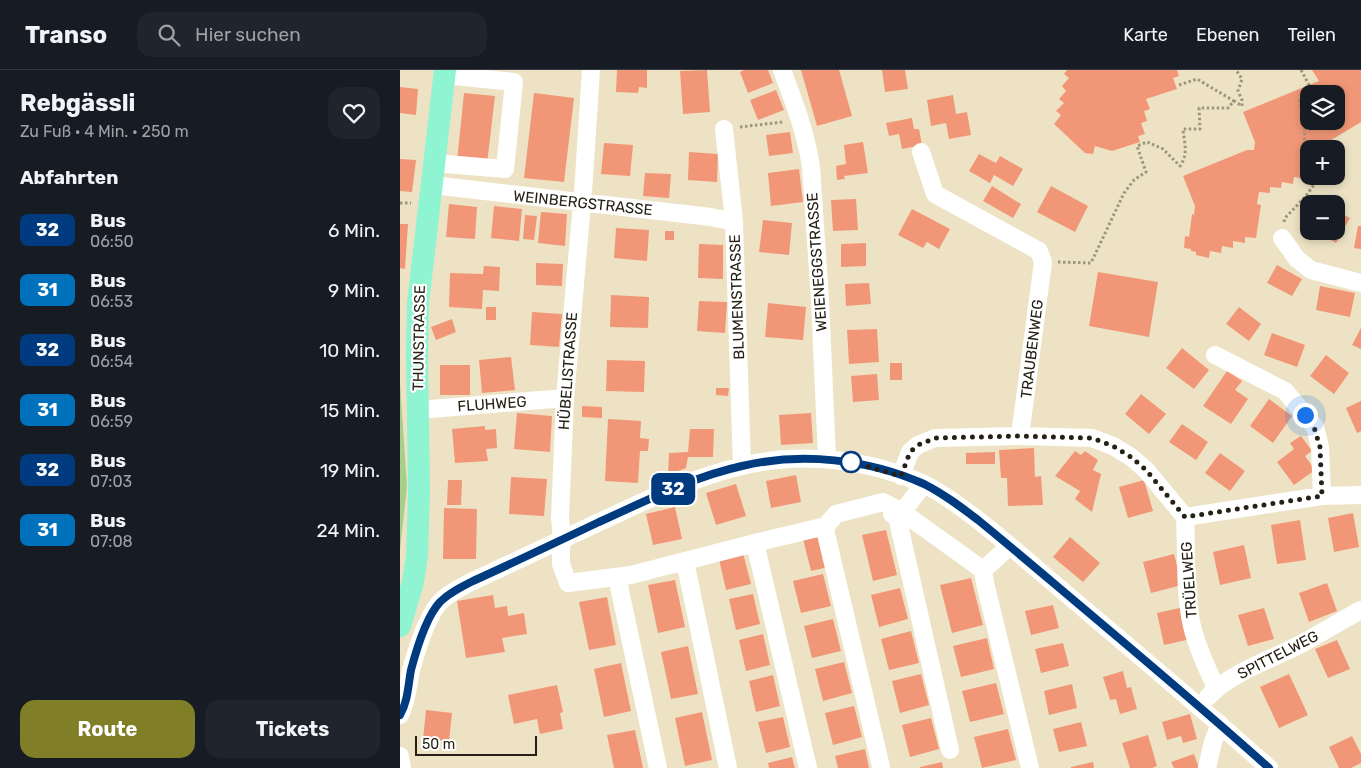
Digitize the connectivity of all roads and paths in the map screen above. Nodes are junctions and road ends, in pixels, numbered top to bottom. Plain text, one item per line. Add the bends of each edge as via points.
1 (591, 70) edge
2 (782, 70) edge
3 (1236, 70) edge
4 (1301, 70) edge
5 (445, 72) edge
6 (1179, 85) dead end
7 (1234, 101) junction
8 (779, 123) dead end
9 (724, 128) joint
10 (1304, 140) edge
11 (922, 152) dead end
12 (434, 163) junction
13 (432, 185) junction
14 (1314, 185) edge
15 (582, 202) junction
16 (734, 222) junction
17 (1282, 238) joint
18 (1043, 262) junction
19 (1361, 283) edge
20 (1215, 355) dead end
21 (565, 398) junction
22 (418, 410) junction
23 (1020, 436) junction
24 (827, 458) junction
25 (742, 466) junction
26 (901, 476) junction
27 (924, 484) junction
28 (1361, 495) edge
29 (1322, 496) junction
30 (894, 514) junction
31 (1185, 517) junction
32 (826, 526) junction
33 (562, 539) junction
34 (755, 543) junction
35 (1010, 546) junction
36 (685, 561) junction
37 (983, 570) junction
38 (624, 576) junction
39 (406, 579) edge
40 (1361, 610) edge
41 (402, 616) edge
42 (412, 669) junction
43 (400, 682) edge
44 (1216, 688) junction
45 (1200, 707) junction
46 (400, 715) edge
47 (1220, 724) junction
48 (950, 750) dead end
49 (400, 756) edge
50 (881, 767) dead end
51 (402, 768) edge
52 (658, 768) edge
53 (728, 768) edge
54 (808, 768) edge
55 (1030, 768) edge
56 (1207, 768) edge
57 (1269, 768) edge

1 - 15 street, HÜBELISTRASSE
2 - 24 street, WEIENEGGSTRASSE via 801,120 811,167
3 - 7 path via 1242,78 1238,91 1242,106
4 - 10 path via 1309,84 1308,92 1299,102 1306,116
5 - 12 main road, THUNSTRASSE
5 - 12 street via 514,82 505,169
6 - 7 path via 1198,79
7 - 18 path via 1228,108 1199,108 1200,128 1184,129 1186,148 1180,166 1163,149 1147,142 1137,146 1146,172 1124,193 1091,263
8 - 9 path
9 - 16 street, BLUMENSTRASSE
11 - 18 street via 936,194 1039,251
12 - 13 main road, THUNSTRASSE
13 - 15 street, WEINBERGSTRASSE
13 - 22 main road, THUNSTRASSE via 418,303
14 - 17 path via 1285,218
15 - 16 street, WEINBERGSTRASSE
15 - 21 street, HÜBELISTRASSE
16 - 25 street, BLUMENSTRASSE
17 - 19 street via 1297,259 1311,270
18 - 23 street, TRAUBENWEG
20 - 29 street via 1285,391 1314,427 1320,447
21 - 22 street, FLUHWEG
21 - 33 street, HÜBELISTRASSE
22 - 39 main road, THUNSTRASSE via 418,538
23 - 26 street via 946,437 925,441 910,452
23 - 31 street via 1092,438 1113,446 1146,470
24 - 25 street
24 - 26 street
25 - 33 street via 671,490
26 - 27 street
27 - 30 street
27 - 35 street via 947,497
28 - 29 street
29 - 31 street
30 - 32 street via 883,502 836,514
30 - 37 street
30 - 48 street
31 - 44 street, TRÜELWEG via 1188,606 1192,627
32 - 34 street
32 - 50 street
33 - 38 street, HÜBELISTRASSE via 561,564 568,583
33 - 42 street via 473,581 439,603 430,617
34 - 36 street
34 - 54 street
35 - 37 street
35 - 45 street
36 - 38 street
36 - 53 street
37 - 55 street
38 - 52 street
39 - 41 main road, THUNSTRASSE
40 - 44 street, SPITTELWEG
42 - 43 street
42 - 46 street
44 - 45 street, SPITTELWEG
45 - 47 street
47 - 56 street
47 - 57 street
49 - 51 street

